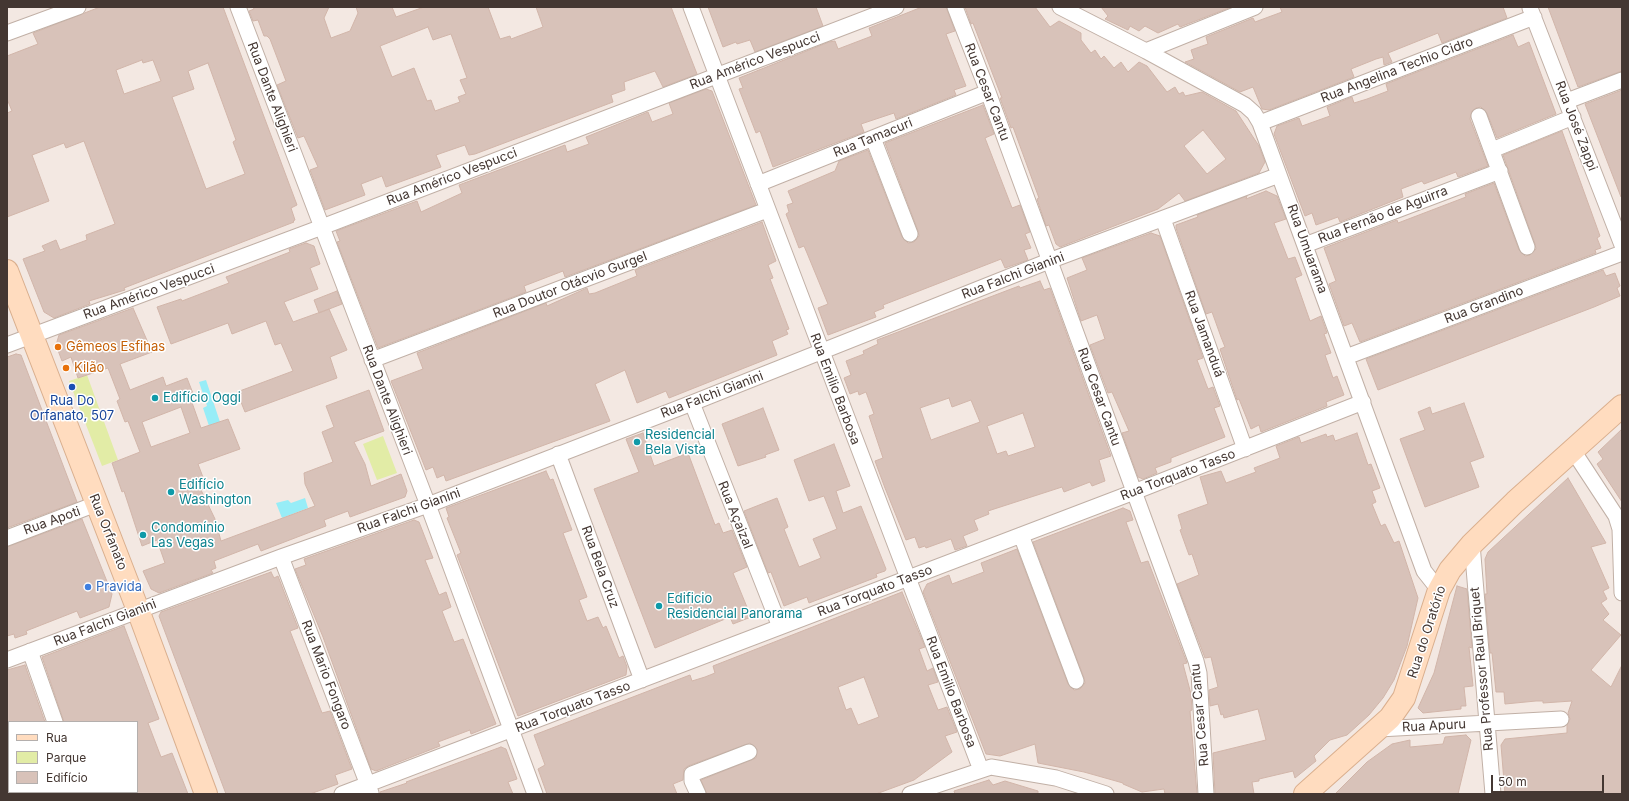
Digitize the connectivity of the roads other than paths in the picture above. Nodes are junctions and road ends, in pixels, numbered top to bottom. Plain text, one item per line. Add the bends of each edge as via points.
1 (78, 7) edge
2 (238, 7) edge
3 (691, 7) edge
4 (896, 7) edge
5 (955, 7) edge
6 (1060, 7) edge
7 (1255, 7) edge
8 (1532, 12) edge
9 (7, 33) edge
10 (1146, 51) junction
11 (716, 75) junction
12 (1622, 80) edge
13 (988, 92) junction
14 (1567, 101) junction
15 (1479, 116) dead end
16 (1573, 117) junction
17 (1260, 123) junction
18 (874, 138) junction
19 (1492, 150) junction
20 (1500, 171) junction
21 (1280, 175) junction
22 (758, 184) junction
23 (767, 210) junction
24 (1163, 219) junction
25 (322, 227) junction
26 (910, 234) dead end
27 (1306, 245) junction
28 (1622, 245) edge
29 (1527, 247) dead end
30 (1622, 253) edge
31 (1049, 261) junction
32 (7, 271) edge
33 (32, 335) junction
34 (7, 345) edge
35 (821, 352) junction
36 (1346, 357) junction
37 (372, 360) junction
38 (1363, 402) junction
39 (692, 403) junction
40 (1622, 406) edge
41 (1245, 449) junction
42 (1572, 449) junction
43 (558, 454) junction
44 (1134, 492) junction
45 (96, 504) junction
46 (428, 505) junction
47 (1021, 535) junction
48 (7, 538) edge
49 (1472, 544) junction
50 (281, 557) junction
51 (908, 578) junction
52 (1438, 590) junction
53 (1622, 593) edge
54 (138, 610) junction
55 (780, 627) junction
56 (30, 651) junction
57 (7, 660) edge
58 (642, 680) junction
59 (1076, 682) dead end
60 (1561, 719) dead end
61 (56, 721) edge
62 (1487, 723) junction
63 (1379, 729) junction
64 (511, 730) junction
65 (750, 752) dead end
66 (981, 770) junction
67 (1491, 778) junction
68 (370, 789) edge
69 (917, 793) edge
70 (206, 794) edge
71 (342, 794) edge
72 (535, 794) edge
73 (698, 794) edge
74 (1106, 794) edge
75 (1206, 794) edge
76 (1305, 794) edge
77 (1481, 794) edge
78 (1493, 794) edge

1 - 9 street
2 - 25 street, Rua Dante Alighieri
3 - 11 street, Rua Emilio Barbosa
4 - 11 street, Rua Américo Vespucci
5 - 13 street, Rua Cesar Cantu
6 - 10 street, Rua Umuarama
7 - 10 street
8 - 14 street, Rua José Zappi
8 - 17 street, Rua Angelina Techio Cidro
10 - 17 street, Rua Umuarama via 1244,105 1254,113
11 - 22 street, Rua Emilio Barbosa
11 - 25 street, Rua Américo Vespucci
12 - 14 street
13 - 18 street, Rua Tamacuri
13 - 31 street, Rua Cesar Cantu
14 - 16 street, Rua José Zappi
15 - 19 street
16 - 19 street
16 - 28 street, Rua José Zappi
17 - 21 street, Rua Umuarama
18 - 22 street, Rua Tamacuri
18 - 26 street
19 - 20 street
20 - 27 street, Rua Fernão de Aguirra
20 - 29 street
21 - 24 street, Rua Falchi Gianini
21 - 27 street, Rua Umuarama
22 - 23 street, Rua Emilio Barbosa
23 - 35 street, Rua Emilio Barbosa
23 - 37 street, Rua Doutor Otácvio Gurgel
24 - 31 street, Rua Falchi Gianini
24 - 41 street, Rua Jamanduá
25 - 33 street, Rua Américo Vespucci
25 - 37 street, Rua Dante Alighieri
27 - 36 street, Rua Umuarama
30 - 36 street, Rua Grandino
31 - 35 street, Rua Falchi Gianini
31 - 44 street, Rua Cesar Cantu
32 - 33 main road, Rua Orfanato
33 - 34 street, Rua Américo Vespucci
33 - 45 main road, Rua Orfanato
35 - 39 street, Rua Falchi Gianini
35 - 51 street, Rua Emilio Barbosa
36 - 38 street, Rua Umuarama
37 - 46 street, Rua Dante Alighieri
38 - 41 street, Rua Torquato Tasso
38 - 52 street, Rua Umuarama via 1424,571
39 - 43 street, Rua Falchi Gianini
39 - 55 street, Rua Açaizal
40 - 42 main road, Rua do Oratório
41 - 44 street, Rua Torquato Tasso
42 - 49 main road, Rua do Oratório
42 - 53 street via 1616,516 1620,529
43 - 46 street, Rua Falchi Gianini
43 - 58 street, Rua Bela Cruz
44 - 47 street, Rua Torquato Tasso
44 - 75 street, Rua Cesar Cantu via 1198,667
45 - 48 street, Rua Apoti
45 - 54 main road, Rua Orfanato
46 - 50 street, Rua Falchi Gianini
46 - 64 street, Rua Dante Alighieri
47 - 51 street, Rua Torquato Tasso
47 - 59 street
49 - 52 main road, Rua do Oratório via 1450,570
49 - 62 street, Rua Professor Raul Briquet
50 - 54 street, Rua Falchi Gianini
50 - 68 street, Rua Mario Fongaro
51 - 55 street, Rua Torquato Tasso
51 - 66 street, Rua Emilio Barbosa
52 - 63 main road, Rua do Oratório via 1404,698
54 - 56 street, Rua Falchi Gianini
54 - 70 main road, Rua Orfanato
55 - 58 street, Rua Torquato Tasso
56 - 57 street, Rua Falchi Gianini
56 - 61 street
58 - 64 street, Rua Torquato Tasso
60 - 62 street, Rua Apuru
62 - 63 street, Rua Apuru
62 - 67 street, Rua Professor Raul Briquet
63 - 76 main road, Rua do Oratório
64 - 68 street, Rua Torquato Tasso
64 - 72 street, Rua Dante Alighieri
65 - 73 street via 692,774
66 - 69 street
66 - 74 street via 991,767 1056,778
67 - 77 street
67 - 78 street, Rua Professor Raul Briquet
68 - 71 street, Rua Torquato Tasso

